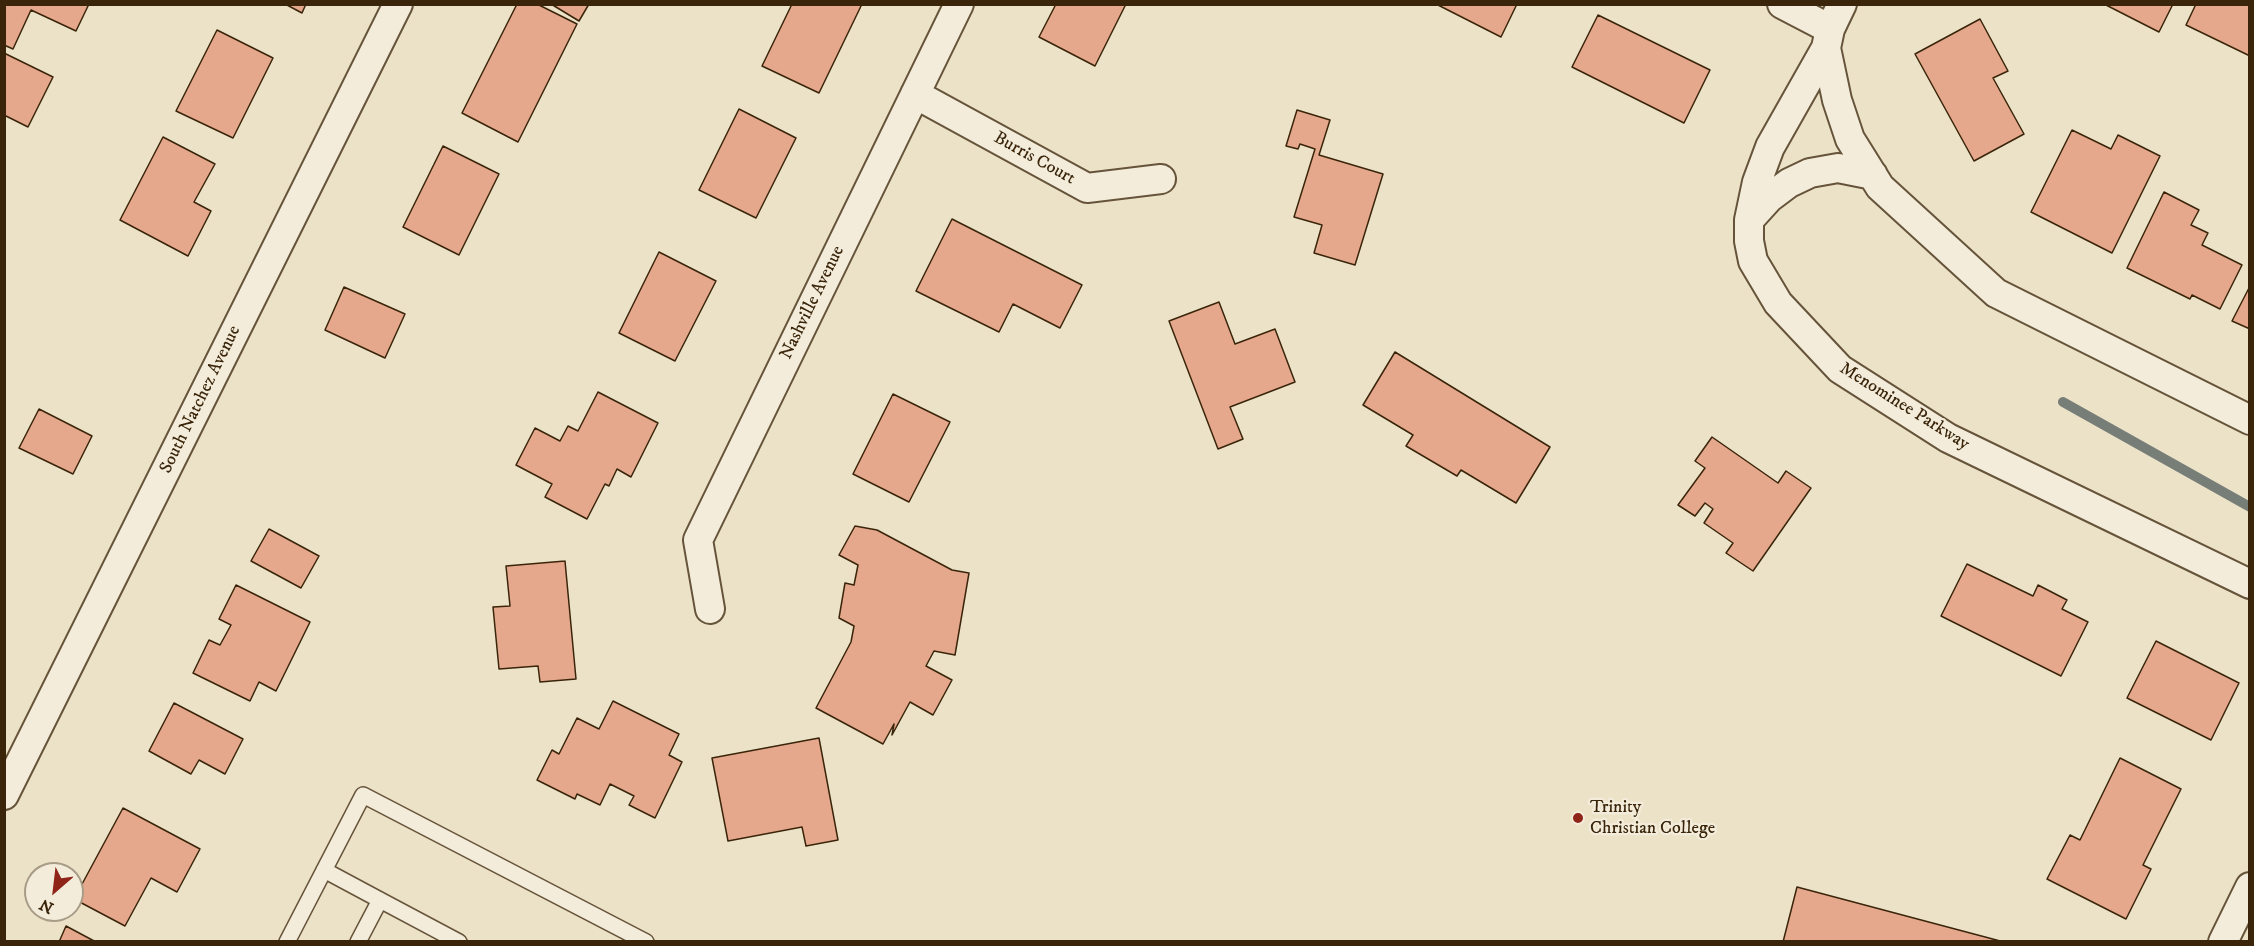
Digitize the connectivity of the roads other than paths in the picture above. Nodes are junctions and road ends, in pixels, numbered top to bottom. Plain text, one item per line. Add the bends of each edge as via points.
1 (398, 4) edge
2 (959, 4) edge
3 (1782, 4) edge
4 (1832, 27) edge
5 (915, 94) junction
6 (1873, 175) junction
7 (1161, 179) dead end
8 (1749, 220) junction
9 (2250, 420) edge
10 (2250, 584) edge
11 (710, 609) dead end
12 (4, 795) edge
13 (324, 870) junction
14 (2250, 887) edge
15 (380, 900) junction
16 (287, 942) edge
17 (358, 942) edge
18 (459, 942) edge
19 (646, 942) edge
20 (2223, 942) edge

1 - 12 street, South Natchez Avenue
2 - 5 street, Nashville Avenue
3 - 4 street
4 - 6 street via 1837,100 1851,139
4 - 8 street, Menominee Parkway via 1770,147
5 - 7 street, Burris Court via 1087,188
5 - 11 street, Nashville Avenue via 698,540
6 - 8 street via 1838,168 1810,173 1768,198
6 - 9 street via 1880,187 1996,292
8 - 10 street, Menominee Parkway via 1753,261 1778,303 1840,369 1948,438
13 - 15 lane
13 - 16 lane
13 - 19 lane via 363,795
14 - 20 street
15 - 17 lane
15 - 18 lane

